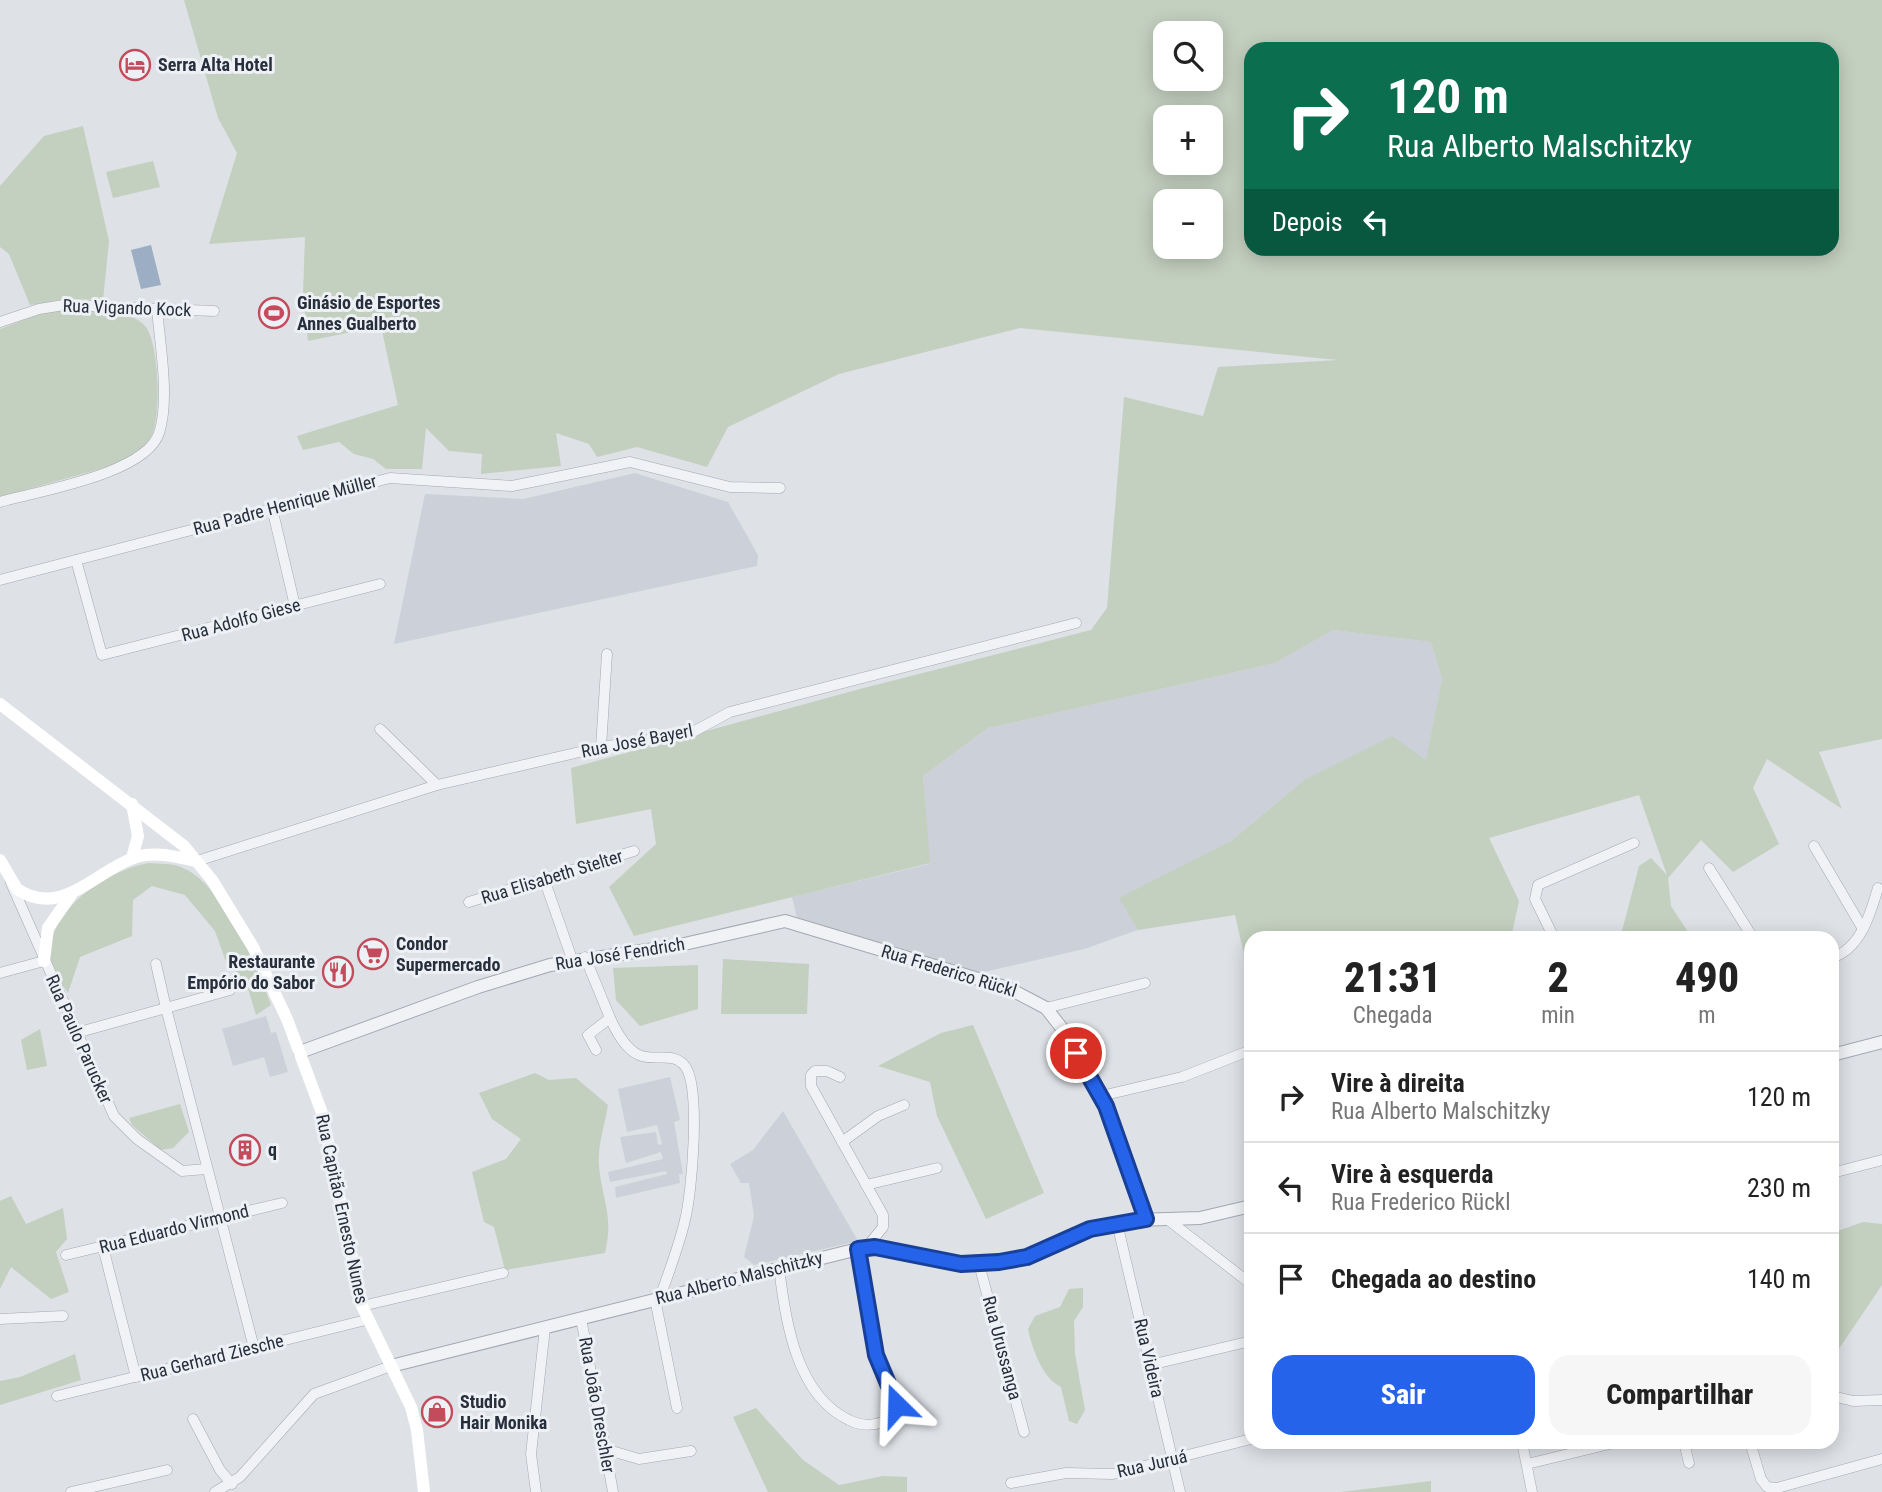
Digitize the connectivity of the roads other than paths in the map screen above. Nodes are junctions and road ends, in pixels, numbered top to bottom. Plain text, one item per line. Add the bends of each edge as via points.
1 (157, 309) junction
2 (214, 311) dead end
3 (0, 322) edge
4 (780, 488) dead end
5 (0, 502) edge
6 (272, 508) junction
7 (76, 561) junction
8 (0, 580) edge
9 (380, 584) dead end
10 (295, 606) junction
11 (1076, 623) dead end
12 (607, 654) dead end
13 (0, 704) edge
14 (380, 729) dead end
15 (601, 747) junction
16 (437, 785) junction
17 (132, 804) junction
18 (1634, 844) dead end
19 (1814, 846) dead end
20 (634, 851) dead end
21 (132, 858) junction
22 (0, 860) edge
23 (197, 861) junction
24 (1709, 869) dead end
25 (9, 879) junction
26 (544, 879) junction
27 (1878, 888) dead end
28 (74, 892) junction
29 (469, 902) dead end
30 (785, 921) joint
31 (1863, 929) junction
32 (1551, 931) edge
33 (1749, 931) edge
34 (1839, 954) edge
35 (579, 958) junction
36 (44, 961) junction
37 (156, 964) dead end
38 (0, 973) edge
39 (1144, 983) dead end
40 (230, 990) dead end
41 (166, 1008) junction
42 (1046, 1008) junction
43 (610, 1018) junction
44 (76, 1033) junction
45 (1882, 1042) edge
46 (596, 1050) dead end
47 (300, 1052) junction
48 (1244, 1053) edge
49 (1839, 1053) edge
50 (840, 1077) dead end
51 (1101, 1096) junction
52 (904, 1105) dead end
53 (842, 1142) junction
54 (1882, 1160) edge
55 (206, 1168) junction
56 (937, 1168) dead end
57 (1839, 1171) edge
58 (866, 1185) junction
59 (282, 1203) dead end
60 (1244, 1208) edge
61 (220, 1218) junction
62 (1146, 1219) junction
63 (1167, 1219) junction
64 (1117, 1223) junction
65 (103, 1247) junction
66 (863, 1248) junction
67 (66, 1255) dead end
68 (979, 1264) junction
69 (779, 1267) junction
70 (503, 1273) dead end
71 (1244, 1279) edge
72 (658, 1298) junction
73 (362, 1306) junction
74 (63, 1316) dead end
75 (581, 1318) junction
76 (0, 1319) edge
77 (366, 1320) junction
78 (545, 1328) junction
79 (1244, 1343) edge
80 (254, 1348) junction
81 (1150, 1364) junction
82 (391, 1366) junction
83 (136, 1377) junction
84 (57, 1396) dead end
85 (1839, 1398) edge
86 (1882, 1400) edge
87 (677, 1408) dead end
88 (193, 1419) dead end
89 (1024, 1432) dead end
90 (1244, 1442) edge
91 (606, 1449) junction
92 (1524, 1449) edge
93 (1589, 1449) edge
94 (1686, 1449) edge
95 (1752, 1449) edge
96 (691, 1451) dead end
97 (1172, 1459) junction
98 (1882, 1459) edge
99 (1689, 1463) dead end
100 (1527, 1464) junction
101 (167, 1470) dead end
102 (1011, 1483) dead end
103 (232, 1484) junction
104 (71, 1492) edge
105 (215, 1492) edge
106 (424, 1492) edge
107 (536, 1492) edge
108 (614, 1492) edge
109 (1180, 1492) edge
110 (1532, 1492) edge

1 - 2 street, Rua Vigando Kock
1 - 3 street, Rua Vigando Kock via 64,305
1 - 5 street via 162,397 155,443 141,457 119,468
4 - 6 street, Rua Padre Henrique Müller via 730,487 631,462 512,486 390,478
6 - 7 street, Rua Padre Henrique Müller
6 - 10 street
7 - 8 street, Rua Padre Henrique Müller
7 - 10 street, Rua Adolfo Giese via 102,656
9 - 10 street, Rua Adolfo Giese
11 - 15 street, Rua José Bayerl via 730,712 689,734
12 - 15 street
13 - 17 main road, Rua Capitão Ernesto Nunes
14 - 16 street
15 - 16 street, Rua José Bayerl
16 - 23 street, Rua José Bayerl
17 - 21 main road via 138,836
17 - 23 main road, Rua Capitão Ernesto Nunes
18 - 32 street via 1538,885 1535,899
19 - 31 street
20 - 26 street, Rua Elisabeth Stelter
21 - 23 main road via 170,856
21 - 28 main road
22 - 25 main road, Rua Paulo Parucker
23 - 47 main road, Rua Capitão Ernesto Nunes via 253,947
24 - 33 street
25 - 28 main road via 21,892 37,898 51,900
25 - 36 street, Rua Paulo Parucker
26 - 29 street, Rua Elisabeth Stelter
26 - 35 street
27 - 31 street
28 - 36 main road via 48,928
30 - 35 street, Rua José Fendrich via 680,945
30 - 42 street, Rua Frederico Rückl via 1008,988
31 - 34 street via 1849,949
35 - 43 street
35 - 47 street, Rua José Fendrich via 478,987
36 - 38 street
36 - 44 street, Rua Paulo Parucker
37 - 41 street
39 - 42 street
40 - 41 street
41 - 44 street
41 - 55 street
42 - 51 street, Rua Frederico Rückl
43 - 46 street via 588,1035
43 - 72 street via 631,1050 641,1056 679,1061 691,1077 694,1130 689,1191 684,1224
44 - 55 street, Rua Paulo Parucker via 121,1124 182,1171
45 - 49 street
47 - 73 main road, Rua Capitão Ernesto Nunes via 327,1129
48 - 51 street via 1182,1076
50 - 53 street via 821,1069 811,1074 810,1080
51 - 62 street, Rua Frederico Rückl
52 - 53 street via 877,1116
53 - 58 street
54 - 57 street
55 - 61 street
56 - 58 street
58 - 66 street via 884,1223
59 - 61 street, Rua Eduardo Virmond
60 - 63 street, Rua Alberto Malschitzky via 1200,1218
61 - 65 street, Rua Eduardo Virmond
61 - 80 street
62 - 63 street, Rua Alberto Malschitzky
62 - 64 street, Rua Alberto Malschitzky
63 - 71 street
64 - 68 street, Rua Alberto Malschitzky via 1080,1232 1027,1257
64 - 81 street, Rua Videira
65 - 67 street, Rua Eduardo Virmond
65 - 83 street
66 - 68 street, Rua Alberto Malschitzky
66 - 69 street, Rua Alberto Malschitzky
66 - 69 street via 876,1355 897,1410 885,1422 865,1425 841,1417 810,1386 790,1331
68 - 89 street, Rua Urussanga
69 - 72 street, Rua Alberto Malschitzky
70 - 73 street
72 - 75 street, Rua Alberto Malschitzky
72 - 87 street
73 - 77 main road, Rua Capitão Ernesto Nunes
74 - 76 street
75 - 78 street, Rua Alberto Malschitzky
75 - 91 street, Rua João Dreschler
77 - 80 street, Rua Gerhard Ziesche
77 - 82 main road, Rua Capitão Ernesto Nunes
78 - 82 street, Rua Alberto Malschitzky
78 - 107 street via 531,1454
79 - 81 street
80 - 83 street, Rua Gerhard Ziesche
81 - 97 street, Rua Videira
82 - 103 street via 314,1394
82 - 106 main road, Rua Capitão Ernesto Nunes via 415,1419
83 - 84 street, Rua Gerhard Ziesche
85 - 86 street
88 - 103 street
90 - 97 street, Rua Juruá
91 - 96 street via 639,1459
91 - 108 street, Rua João Dreschler
92 - 100 street
93 - 100 street
94 - 99 street
95 - 98 street via 1761,1479 1767,1487 1777,1488
97 - 102 street, Rua Juruá via 1113,1474 1066,1473
97 - 109 street, Rua Videira
100 - 110 street
101 - 104 street
103 - 105 street

